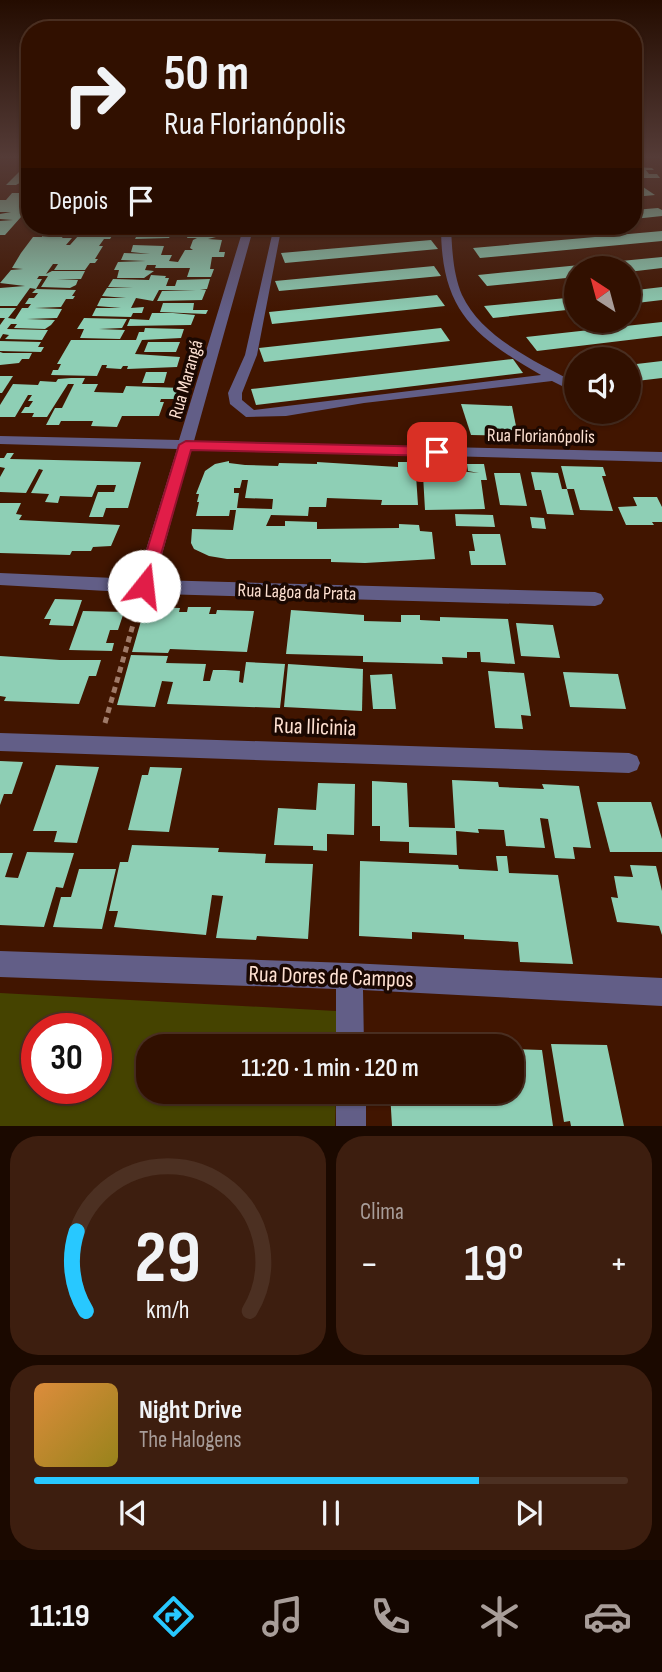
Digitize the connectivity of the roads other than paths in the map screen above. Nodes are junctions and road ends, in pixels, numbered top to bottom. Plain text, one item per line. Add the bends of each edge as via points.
1 (246, 235) edge
2 (275, 235) edge
3 (446, 235) edge
4 (555, 377) junction
5 (564, 382) edge
6 (0, 440) edge
7 (186, 445) junction
8 (660, 461) edge
9 (0, 579) edge
10 (144, 586) junction
11 (595, 599) dead end
12 (0, 742) edge
13 (629, 763) dead end
14 (0, 964) edge
15 (349, 976) junction
16 (662, 992) edge
17 (350, 1034) edge
18 (351, 1104) edge
19 (351, 1126) edge

1 - 7 street, Rua Marangá
2 - 4 street via 251,355 235,393 235,401 251,414
3 - 4 street via 457,298 473,319 503,346
4 - 5 street
6 - 7 street, Rua Florianópolis
7 - 8 street, Rua Florianópolis
7 - 10 street, Rua Marangá
9 - 10 street, Rua Lagoa da Prata
10 - 11 street, Rua Lagoa da Prata
12 - 13 street, Rua Ilicinia
14 - 15 street, Rua Dores de Campos
15 - 16 street, Rua Dores de Campos
15 - 17 street
18 - 19 street

